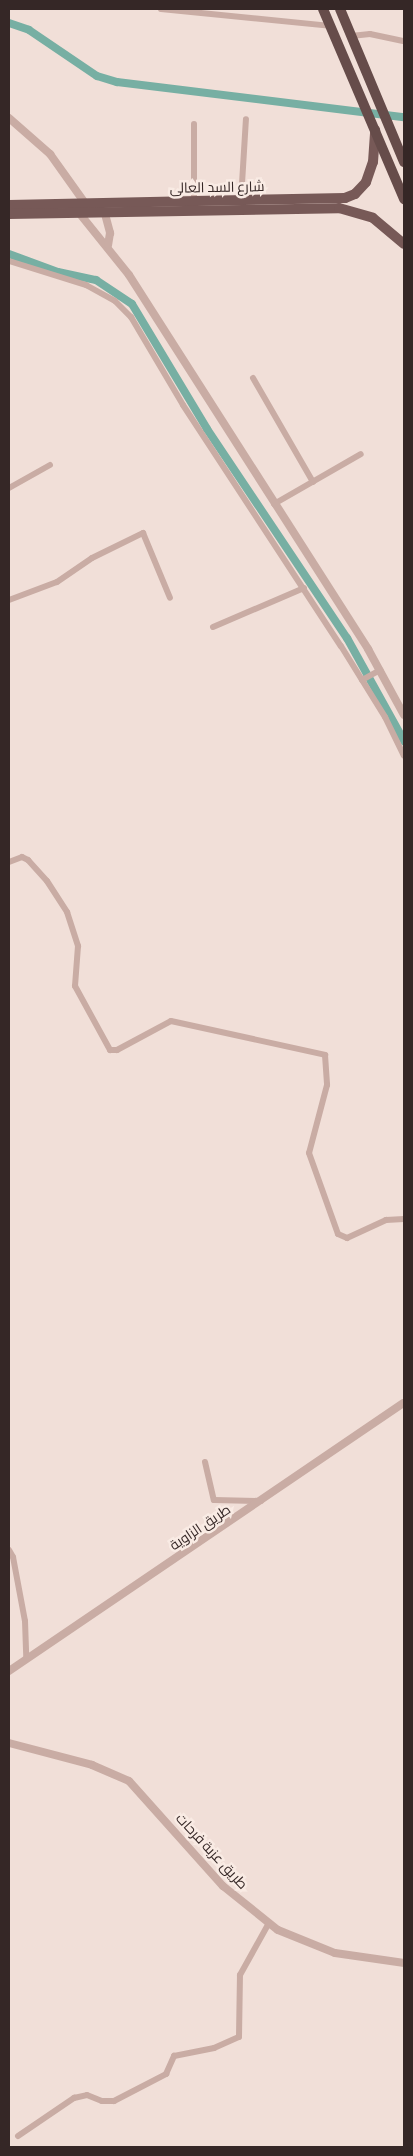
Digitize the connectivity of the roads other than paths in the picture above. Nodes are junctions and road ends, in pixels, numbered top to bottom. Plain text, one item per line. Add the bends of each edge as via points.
1 (161, 9) edge
2 (323, 9) edge
3 (340, 9) edge
4 (330, 26) junction
5 (351, 36) junction
6 (404, 41) edge
7 (9, 118) edge
8 (246, 119) dead end
9 (194, 124) dead end
10 (374, 127) junction
11 (403, 157) edge
12 (404, 199) edge
13 (241, 200) junction
14 (194, 201) junction
15 (177, 202) junction
16 (85, 203) junction
17 (9, 205) edge
18 (176, 212) junction
19 (9, 214) edge
20 (80, 214) junction
21 (105, 214) junction
22 (404, 244) edge
23 (108, 245) junction
24 (9, 261) edge
25 (253, 378) dead end
26 (361, 454) dead end
27 (50, 465) dead end
28 (313, 482) junction
29 (9, 488) edge
30 (274, 504) junction
31 (304, 588) junction
32 (170, 598) dead end
33 (9, 600) edge
34 (213, 627) dead end
35 (377, 671) junction
36 (364, 678) junction
37 (404, 716) edge
38 (404, 756) edge
39 (9, 862) edge
40 (404, 1219) edge
41 (404, 1403) edge
42 (205, 1462) dead end
43 (260, 1501) junction
44 (9, 1550) edge
45 (26, 1659) junction
46 (9, 1671) edge
47 (9, 1743) edge
48 (269, 1923) junction
49 (404, 1963) edge
50 (18, 2136) dead end

1 - 4 street
2 - 4 highway
3 - 5 highway
4 - 10 highway
5 - 6 street via 376,34
5 - 11 highway
7 - 16 street via 50,154
8 - 13 street
9 - 14 street
10 - 12 highway
10 - 13 main road, شارع السد العالى via 370,172 363,187 355,194 345,198
13 - 14 main road, شارع السد العالى
14 - 15 main road, شارع السد العالى
15 - 16 main road, شارع السد العالى
15 - 18 main road
16 - 17 main road, شارع السد العالى
18 - 21 main road, شارع السد العالى
18 - 22 main road, شارع السد العالى via 339,208 374,218
19 - 20 main road, شارع السد العالى
20 - 21 main road, شارع السد العالى
20 - 23 street
21 - 23 street via 110,233
23 - 30 street
24 - 31 street via 86,285 105,294 124,309
25 - 28 street
26 - 28 street
27 - 29 street
28 - 30 street
30 - 35 street
31 - 34 street
31 - 36 street
32 - 33 street via 143,533 92,558 57,582
35 - 36 street
35 - 37 street
36 - 38 street
39 - 40 street via 22,857 28,860 51,886 67,912 78,946 75,986 110,1050 117,1050 171,1020 325,1055 327,1085 309,1153 338,1234 347,1238 386,1220
41 - 43 street, طريق الزاوية
42 - 43 street via 214,1500
43 - 45 street, طريق الزاوية
44 - 45 street via 25,1621
45 - 46 street, طريق الزاوية
47 - 48 street, طريق عزبة فرحات via 92,1765 129,1781 223,1886
48 - 49 street, طريق عزبة فرحات via 289,1936 335,1952
48 - 50 street via 242,1965 240,2036 214,2048 174,2056 166,2074 114,2100 102,2101 87,2095 74,2098

